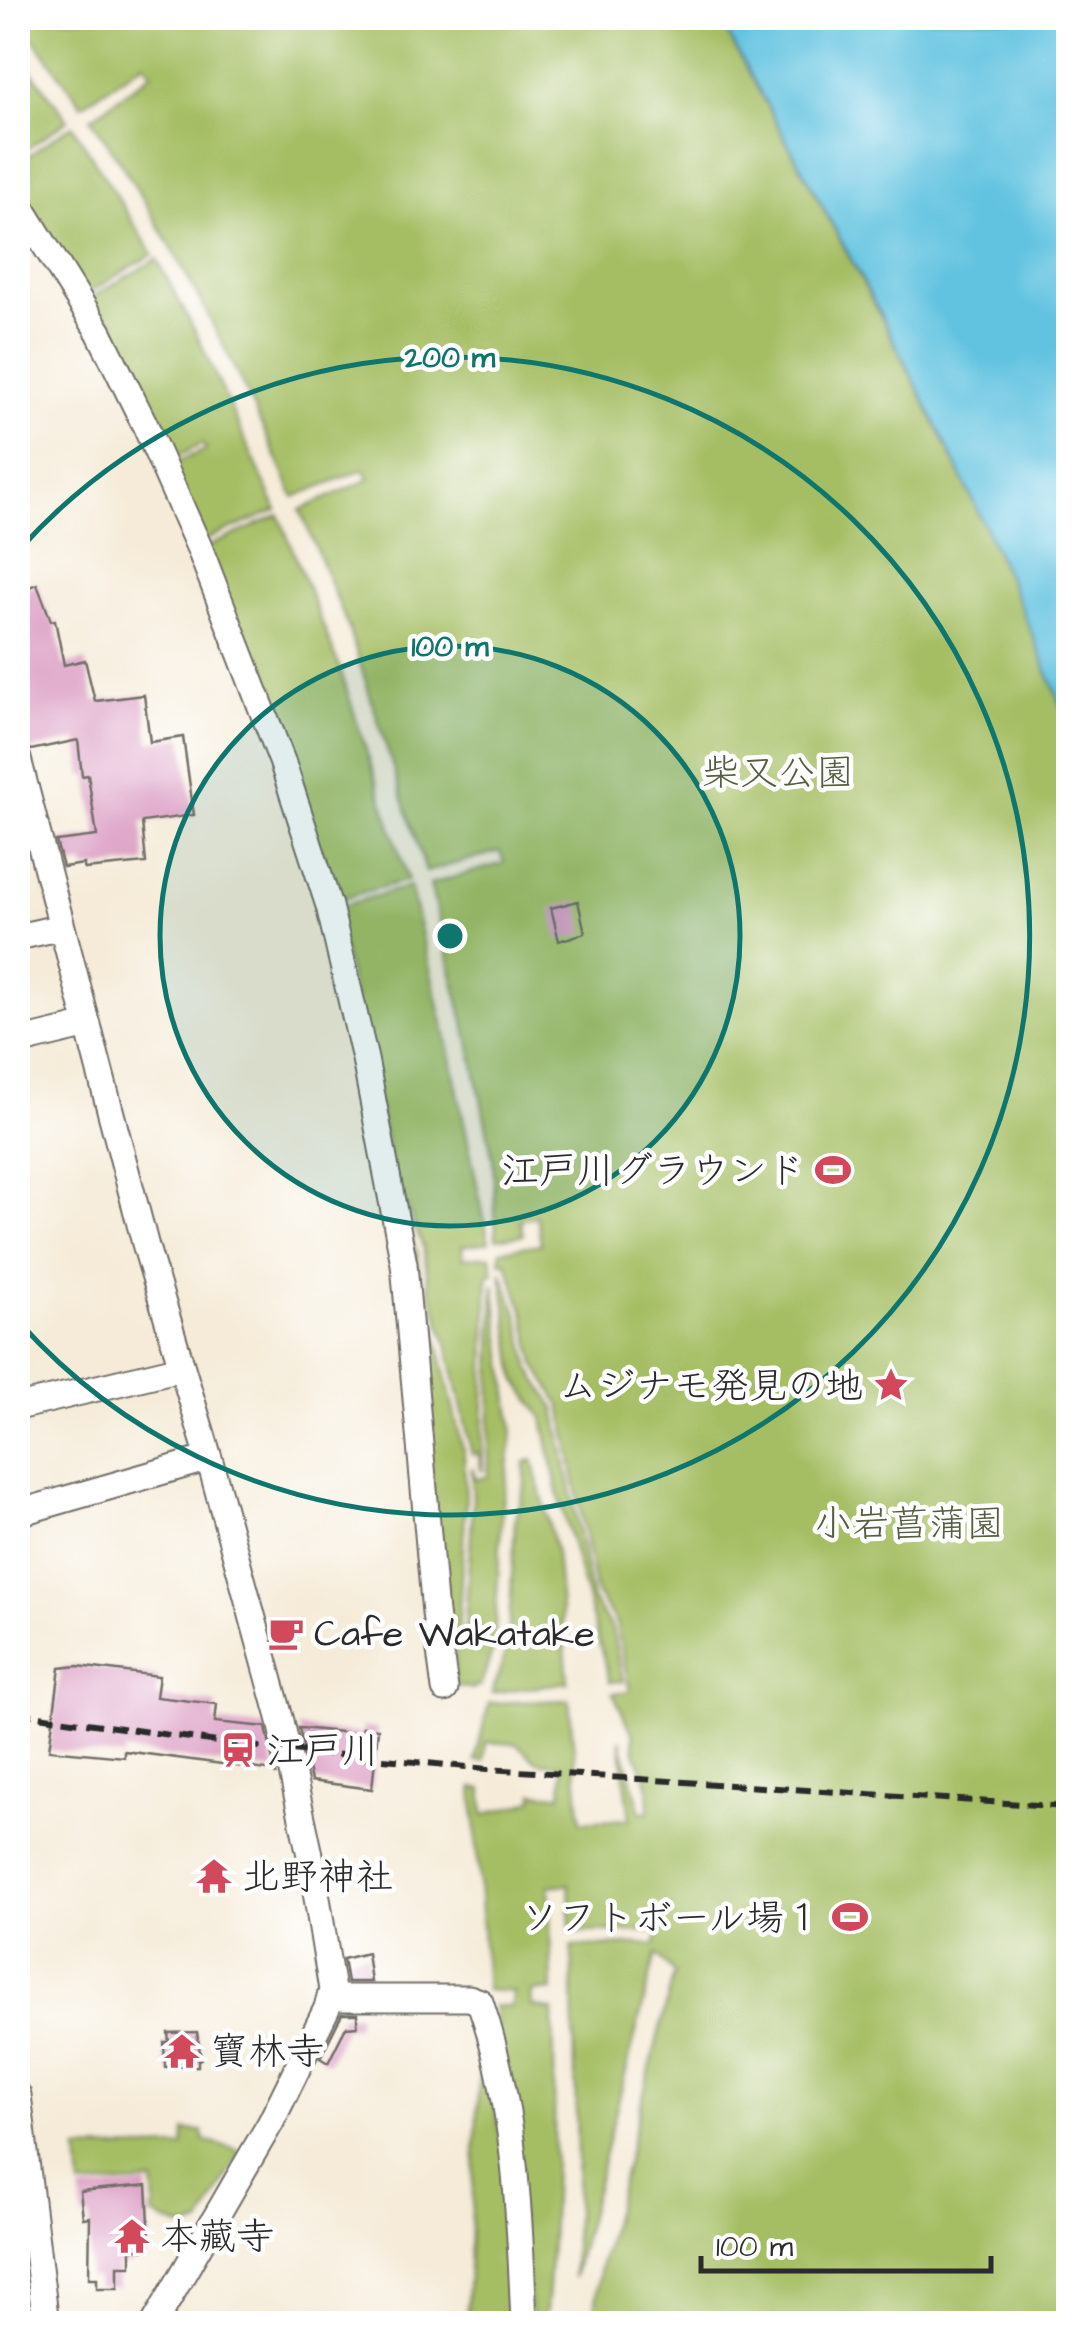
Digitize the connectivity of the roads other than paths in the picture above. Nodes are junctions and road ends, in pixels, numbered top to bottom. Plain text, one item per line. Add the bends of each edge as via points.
1 (18, 202) edge
2 (18, 764) edge
3 (62, 927) junction
4 (18, 938) edge
5 (88, 1025) junction
6 (18, 1042) edge
7 (181, 1368) junction
8 (18, 1407) edge
9 (209, 1458) junction
10 (18, 1513) edge
11 (445, 1690) dead end
12 (331, 1998) junction
13 (18, 2095) edge
14 (26, 2212) edge
15 (46, 2324) edge
16 (154, 2324) edge
17 (524, 2324) edge

1 - 11 street via 99,332 145,425 199,547 308,835 365,1059 404,1264
2 - 3 street
3 - 4 street
3 - 5 street
5 - 6 street
5 - 7 street
7 - 8 street
7 - 9 street
9 - 10 street
9 - 12 street via 297,1785
12 - 16 street via 271,2122
12 - 17 street via 480,2002 518,2192
13 - 14 street
14 - 15 street

